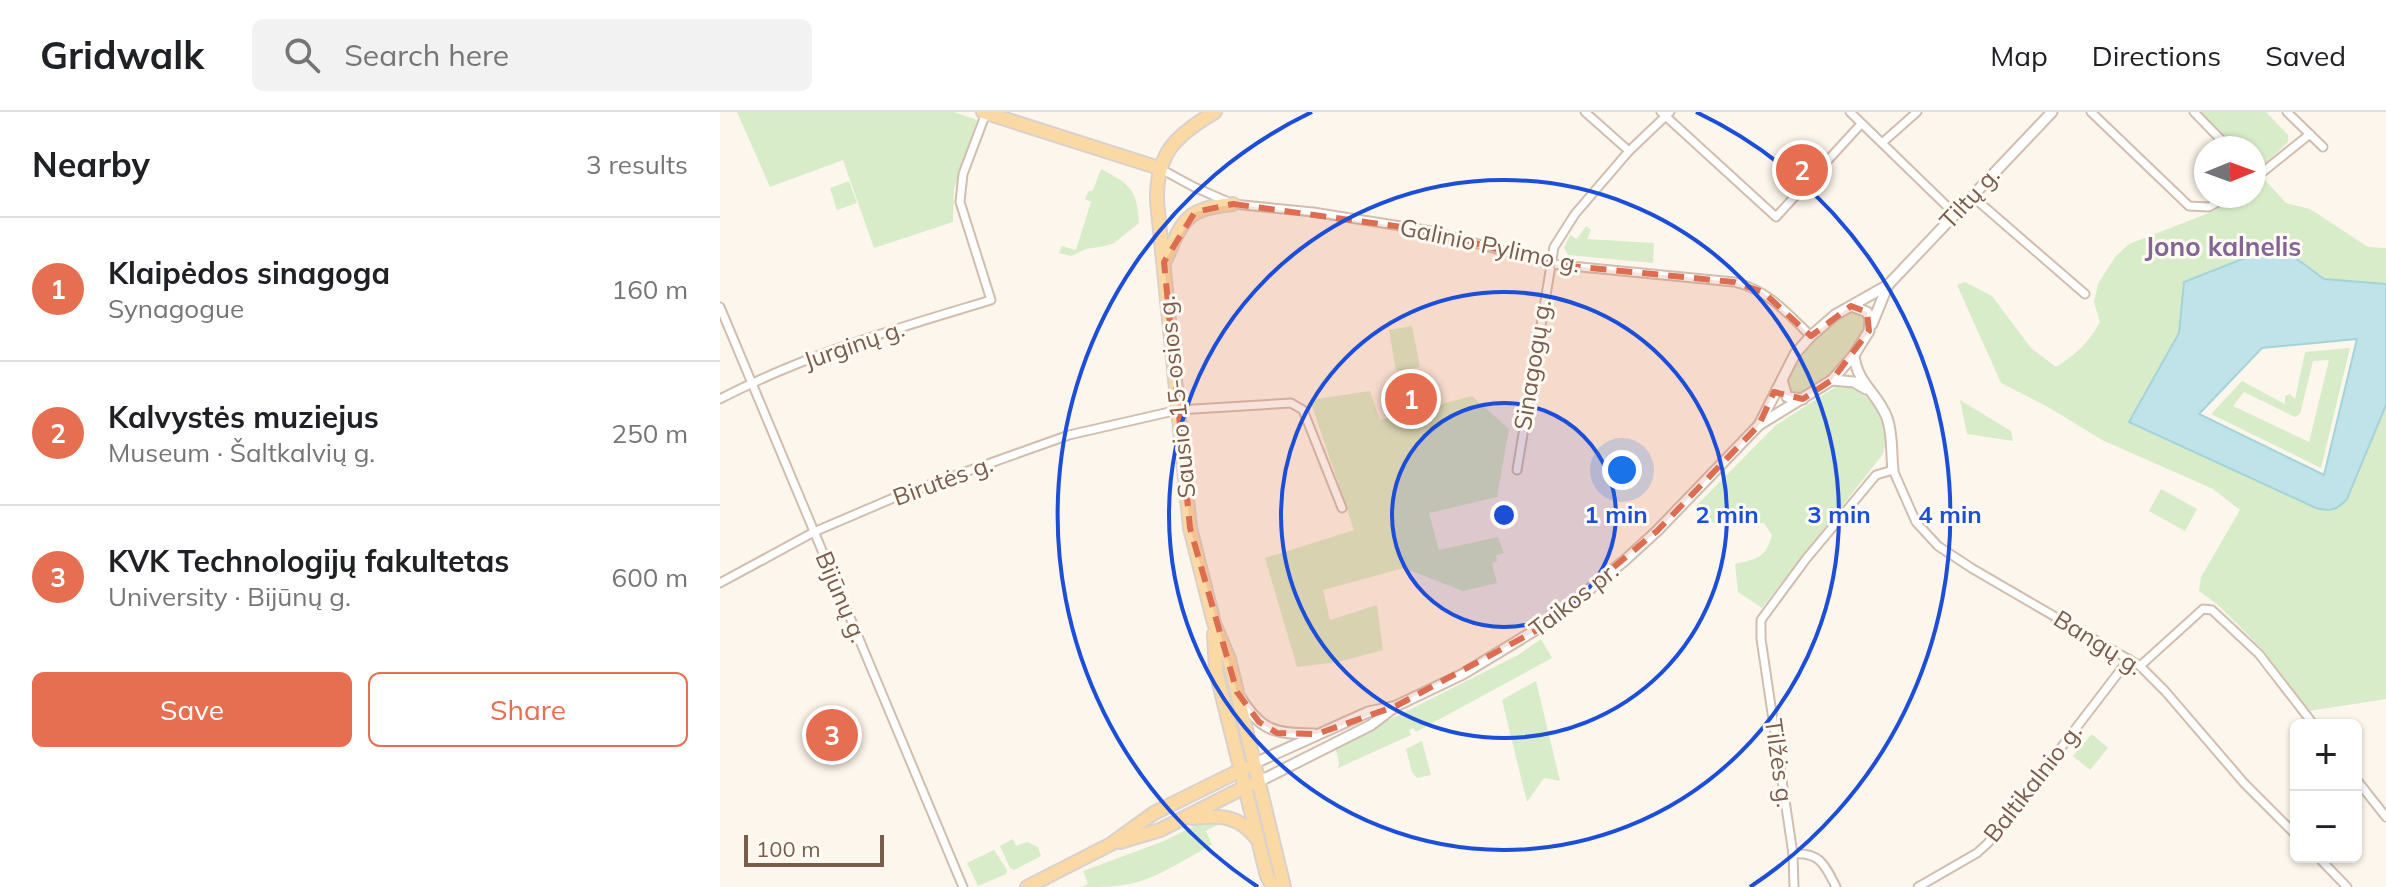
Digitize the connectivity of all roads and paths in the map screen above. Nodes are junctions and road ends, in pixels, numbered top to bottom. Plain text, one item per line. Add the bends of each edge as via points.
1 (984, 112) edge
2 (1215, 112) edge
3 (1585, 112) edge
4 (1850, 112) edge
5 (1917, 112) edge
6 (2052, 112) edge
7 (2091, 112) edge
8 (2194, 112) edge
9 (2287, 112) edge
10 (1665, 113) edge
11 (1861, 124) junction
12 (2310, 134) junction
13 (2217, 136) edge
14 (1882, 143) junction
15 (2323, 147) dead end
16 (1629, 151) junction
17 (1159, 168) junction
18 (2266, 168) edge
19 (1972, 196) junction
20 (1233, 204) junction
21 (2194, 206) edge
22 (1955, 214) junction
23 (1164, 262) junction
24 (1550, 264) junction
25 (1888, 285) junction
26 (2085, 294) dead end
27 (1851, 306) junction
28 (720, 307) edge
29 (1869, 331) junction
30 (1811, 336) junction
31 (1854, 355) junction
32 (1782, 380) junction
33 (1832, 380) junction
34 (751, 383) junction
35 (1869, 390) junction
36 (720, 399) edge
37 (1803, 399) junction
38 (1178, 410) junction
39 (1759, 425) junction
40 (1517, 470) dead end
41 (1893, 470) junction
42 (1342, 508) dead end
43 (814, 532) junction
44 (720, 583) edge
45 (1214, 623) junction
46 (2129, 659) junction
47 (2140, 666) junction
48 (1237, 692) junction
49 (1396, 706) junction
50 (2309, 719) edge
51 (1317, 734) junction
52 (1255, 763) junction
53 (1241, 770) junction
54 (1260, 781) junction
55 (1245, 787) junction
56 (2362, 787) edge
57 (2386, 817) edge
58 (1181, 819) junction
59 (2290, 829) edge
60 (1111, 844) junction
61 (1259, 844) junction
62 (1793, 854) junction
63 (2324, 863) edge
64 (963, 887) edge
65 (1027, 887) edge
66 (1273, 887) edge
67 (1284, 887) edge
68 (1794, 887) edge
69 (1836, 887) edge
70 (1918, 887) edge
71 (2347, 887) edge

1 - 17 main road
1 - 34 street, Jurginų g. via 963,174 960,202 991,300 859,339
2 - 17 main road via 1182,132
3 - 16 street
4 - 11 street
5 - 14 street
6 - 19 street, Tiltų g.
7 - 21 street
8 - 13 street
9 - 12 street
10 - 11 street via 1776,217
10 - 16 street, Sinagogų g.
11 - 14 street
12 - 15 street
12 - 18 street
14 - 22 street
16 - 24 street, Sinagogų g. via 1575,214 1554,247
17 - 20 street, Galinio Pylimo g.
17 - 23 main road, Sausio 15-osios g.
19 - 22 street, Tiltų g.
19 - 26 street
20 - 23 main road via 1195,212 1180,228
20 - 24 street, Galinio Pylimo g. via 1432,231
22 - 25 street, Tiltų g.
23 - 38 main road, Sausio 15-osios g.
24 - 30 street, Galinio Pylimo g. via 1749,285
24 - 40 street, Sinagogų g.
25 - 27 street, Tiltų g.
25 - 29 street, Tiltų g.
27 - 29 street via 1867,312
27 - 30 street, Tiltų g.
28 - 34 street, Bijūnų g.
29 - 31 street, Tiltų g.
30 - 32 street, Taikos pr.
31 - 33 street, Tiltų g.
31 - 35 street via 1858,376
32 - 37 street via 1787,397
32 - 39 street, Taikos pr.
33 - 35 street
33 - 37 street, Taikos pr.
34 - 36 street, Jurginų g.
34 - 43 street, Bijūnų g.
35 - 41 street via 1887,417
37 - 39 street, Taikos pr.
38 - 42 street, Birutės g. via 1291,403 1303,410
38 - 43 street, Birutės g. via 1069,435
38 - 45 main road, Sausio 15-osios g. via 1190,528
39 - 49 street, Taikos pr. via 1657,531 1552,620 1463,674
41 - 46 street, Bangų g. via 1916,522 1938,546
41 - 62 street, Tilžės g. via 1876,475 1761,620
43 - 44 street, Birutės g.
43 - 64 street, Bijūnų g.
45 - 48 main road, Sausio 15-osios g.
45 - 53 main road, Sausio 15-osios g. via 1216,671
46 - 47 street, Bangų g.
46 - 70 street, Baltikalnio g. via 1988,843
47 - 50 street via 2203,609 2212,610 2259,654
47 - 59 street, Bangų g.
48 - 51 street via 1268,729
48 - 52 main road, Sausio 15-osios g.
49 - 51 street, Taikos pr.
49 - 54 street, Taikos pr. via 1371,725
51 - 52 street, Taikos pr.
52 - 53 main road, Taikos pr.
52 - 54 main road, Sausio 15-osios g.
53 - 55 main road, Sausio 15-osios g.
53 - 60 main road, Taikos pr. via 1154,813
54 - 55 main road, Taikos pr.
54 - 67 main road, Sausio 15-osios g.
55 - 58 main road, Taikos pr.
55 - 61 main road, Sausio 15-osios g.
56 - 57 street
58 - 60 main road, Taikos pr.
58 - 61 main road via 1223,815 1244,825
60 - 65 main road, Taikos pr.
61 - 66 main road, Sausio 15-osios g.
62 - 68 street, Tilžės g.
62 - 69 street via 1820,860
63 - 71 street

